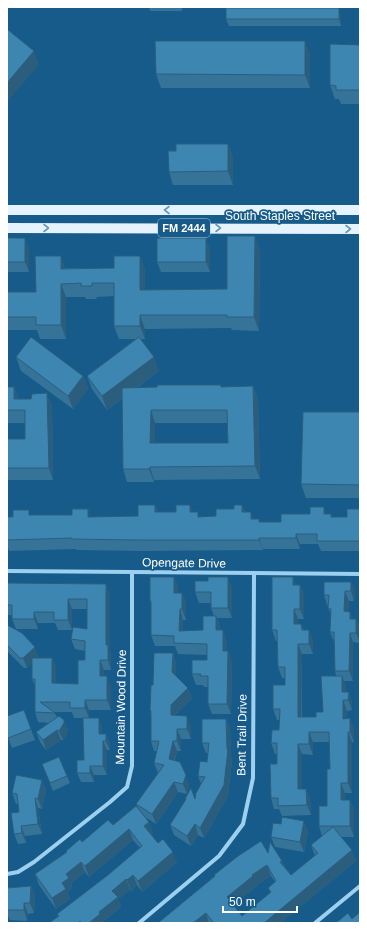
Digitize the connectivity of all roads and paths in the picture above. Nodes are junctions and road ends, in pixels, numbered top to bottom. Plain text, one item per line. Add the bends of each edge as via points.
1 (9, 210) edge
2 (360, 210) edge
3 (7, 228) edge
4 (360, 229) edge
5 (7, 571) edge
6 (132, 572) junction
7 (254, 574) junction
8 (360, 574) edge
9 (7, 874) edge
10 (360, 886) edge
11 (139, 923) edge
12 (315, 923) edge

2 -> 1 main road, South Staples Street / FM 2444
3 -> 4 main road, South Staples Street / FM 2444
5 - 6 street, Opengate Drive
6 - 7 street, Opengate Drive
6 - 9 street, Mountain Wood Drive via 132,766 127,786 34,862 18,872
7 - 8 street, Opengate Drive
7 - 11 street, Bent Trail Drive via 253,778 243,824 219,856
10 - 12 street

